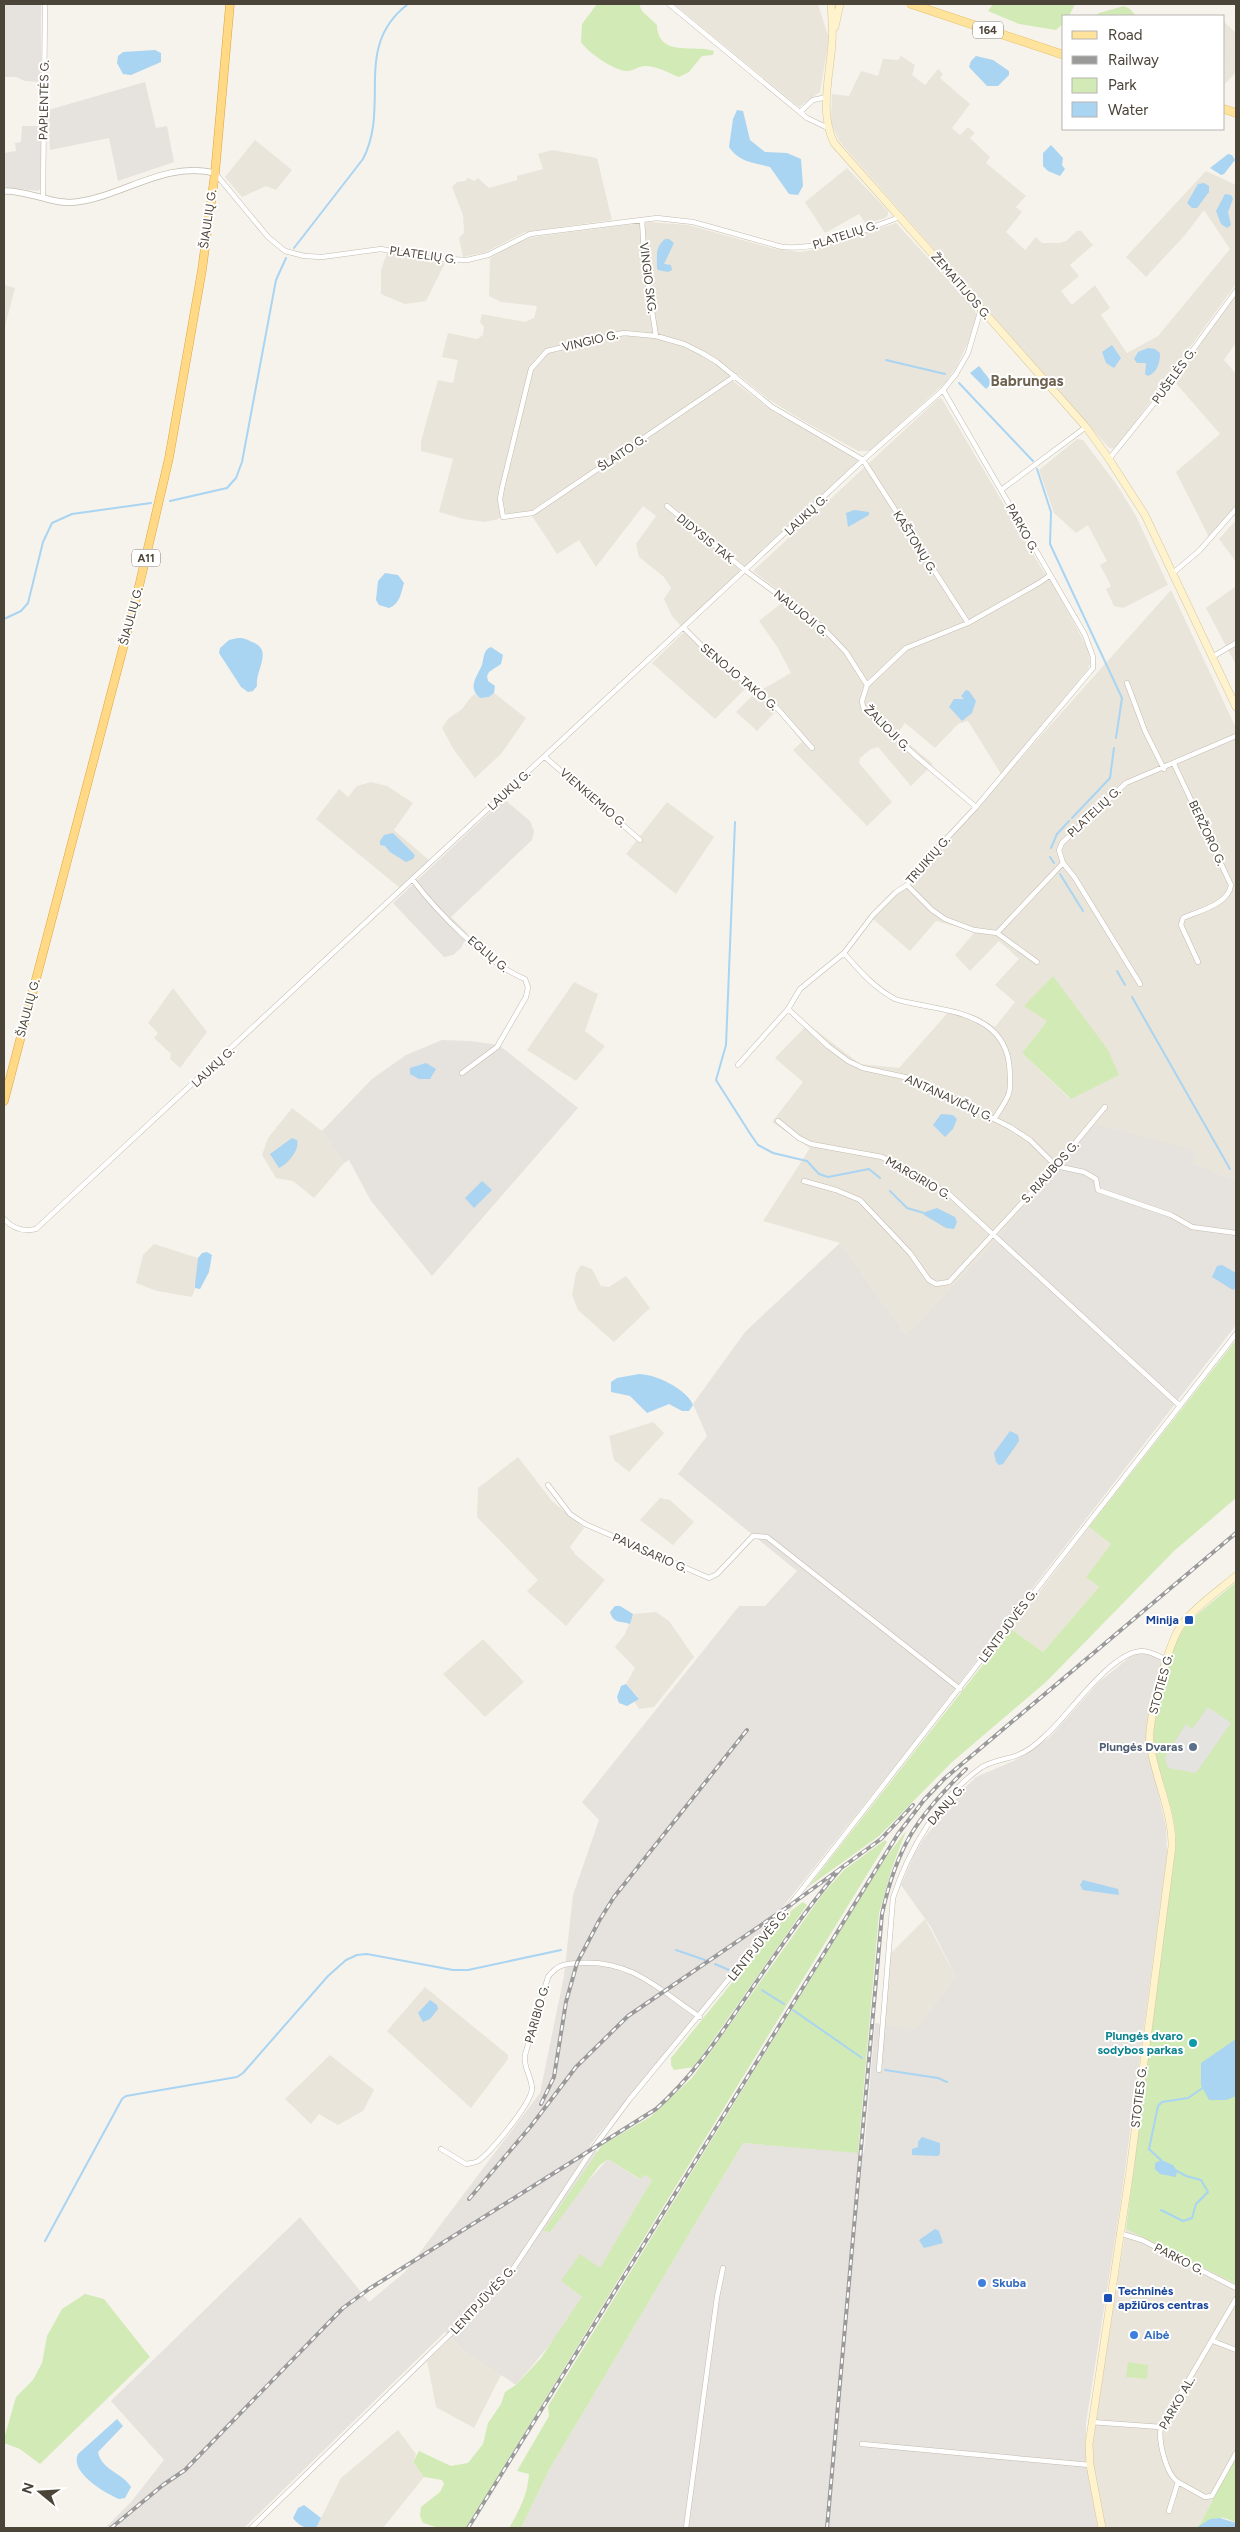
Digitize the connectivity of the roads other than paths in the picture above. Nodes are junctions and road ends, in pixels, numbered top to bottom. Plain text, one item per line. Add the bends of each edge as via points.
1 (45, 4) edge
2 (230, 4) edge
3 (669, 4) edge
4 (831, 4) edge
5 (840, 4) edge
6 (912, 4) edge
7 (832, 40) junction
8 (1062, 54) edge
9 (827, 97) junction
10 (800, 112) junction
11 (828, 128) junction
12 (214, 173) junction
13 (4, 191) edge
14 (43, 197) junction
15 (900, 216) junction
16 (642, 220) junction
17 (1236, 291) edge
18 (981, 309) junction
19 (656, 336) junction
20 (735, 376) junction
21 (943, 390) junction
22 (1086, 427) junction
23 (1109, 459) junction
24 (863, 460) junction
25 (1001, 490) junction
26 (667, 506) dead end
27 (1236, 509) edge
28 (503, 516) joint
29 (746, 571) junction
30 (1173, 573) junction
31 (1049, 576) junction
32 (968, 623) junction
33 (684, 628) junction
34 (1236, 643) edge
35 (1212, 656) junction
36 (1092, 668) joint
37 (1127, 683) dead end
38 (867, 685) junction
39 (1236, 707) edge
40 (1236, 736) edge
41 (812, 748) dead end
42 (545, 757) junction
43 (1174, 764) junction
44 (1164, 768) junction
45 (976, 807) junction
46 (640, 840) dead end
47 (1063, 863) junction
48 (413, 880) junction
49 (907, 885) junction
50 (997, 933) junction
51 (844, 953) junction
52 (1037, 962) dead end
53 (1198, 962) dead end
54 (1140, 984) dead end
55 (788, 1009) junction
56 (738, 1066) dead end
57 (462, 1072) dead end
58 (4, 1102) edge
59 (1105, 1107) dead end
60 (994, 1119) junction
61 (778, 1121) dead end
62 (1056, 1166) junction
63 (804, 1181) dead end
64 (4, 1219) edge
65 (1236, 1233) edge
66 (994, 1235) junction
67 (1236, 1334) edge
68 (1180, 1406) junction
69 (548, 1484) dead end
70 (1236, 1576) edge
71 (1167, 1660) junction
72 (960, 1689) junction
73 (700, 2017) junction
74 (879, 2070) dead end
75 (440, 2150) dead end
76 (1120, 2233) junction
77 (723, 2268) dead end
78 (1236, 2288) edge
79 (1236, 2299) edge
80 (1213, 2341) junction
81 (1236, 2350) edge
82 (1091, 2422) junction
83 (1161, 2428) junction
84 (862, 2444) dead end
85 (1236, 2453) edge
86 (1090, 2465) junction
87 (1178, 2482) junction
88 (1169, 2511) dead end
89 (251, 2528) edge
90 (686, 2528) edge
91 (1102, 2528) edge

1 - 14 street, PAPLENTĖS G.
2 - 12 highway, ŠIAULIŲ G. / A11
3 - 10 street
4 - 7 main road
5 - 7 main road
6 - 8 main road, 164
7 - 9 main road
9 - 10 street via 813,100
9 - 11 main road
10 - 11 street
11 - 15 main road, ŽEMAITIJOS G. via 840,152
12 - 14 street via 195,170 158,175 75,202
12 - 16 street, PLATELIŲ G. via 268,237 286,251 304,256 322,257 381,249 427,258 467,260 488,255 530,234
12 - 58 highway, ŠIAULIŲ G. / A11 via 182,395 157,515
13 - 14 street
15 - 16 street, PLATELIŲ G. via 819,245 794,248 685,221
15 - 18 main road, ŽEMAITIJOS G.
16 - 19 street, VINGIO SKG. via 645,267
17 - 23 street, PUŠELĖS G.
18 - 21 street, LAUKŲ G. via 968,353
18 - 22 main road, ŽEMAITIJOS G.
19 - 20 street, VINGIO G. via 702,353
19 - 28 street, VINGIO G. via 614,335 547,351 538,360 525,389 502,488
20 - 24 street, VINGIO G. via 772,407
20 - 28 street, ŠLAITO G. via 533,513
21 - 24 street, LAUKŲ G.
21 - 25 street, PARKO G.
22 - 23 main road, ŽEMAITIJOS G.
22 - 25 street
23 - 30 main road, ŽEMAITIJOS G. via 1145,515
24 - 29 street, LAUKŲ G.
24 - 32 street, KAŠTONŲ G.
25 - 31 street, PARKO G.
26 - 29 street, DIDYSIS TAK.
27 - 30 street via 1199,551
29 - 33 street, LAUKŲ G.
29 - 38 street, NAUJOJI G. via 822,627 846,652
30 - 35 main road, ŽEMAITIJOS G.
31 - 32 street, ŽALIOJI G.
31 - 36 street, PARKO G. via 1084,636 1093,657
32 - 38 street, ŽALIOJI G. via 906,648
33 - 41 street, SENOJO TAKO G. via 778,709
33 - 42 street, LAUKŲ G.
34 - 35 street
35 - 39 main road, ŽEMAITIJOS G.
36 - 45 street, TRUIKIŲ G.
37 - 44 street via 1145,731
38 - 45 street, ŽALIOJI G. via 863,707
40 - 43 street, PLATELIŲ G.
42 - 46 street, VIENKIEMIO G.
42 - 48 street, LAUKŲ G.
43 - 44 street, PLATELIŲ G.
43 - 53 street, BERŽORO G. via 1231,885 1225,899 1183,918 1181,925
44 - 47 street, PLATELIŲ G. via 1136,777 1116,791 1062,843 1059,850
45 - 49 street, TRUIKIŲ G.
47 - 50 street
47 - 54 street
48 - 57 street, EGLIŲ G. via 449,921 498,965 525,979 528,987 526,997 497,1047
48 - 64 street, LAUKŲ G. via 36,1229 18,1229
49 - 50 street via 946,920 974,930
49 - 51 street, TRUIKIŲ G. via 873,915
50 - 52 street
51 - 55 street, TRUIKIŲ G. via 800,989
51 - 60 street via 884,993 898,1000 977,1019 995,1032 1008,1051 1012,1086
55 - 56 street, TRUIKIŲ G.
55 - 60 street, ANTANAVIČIŲ G. via 848,1061 863,1068 909,1078
59 - 62 street, S. RIAUBOS G.
60 - 62 street, ANTANAVIČIŲ G. via 1030,1140
61 - 66 street, MARGIRIO G. via 811,1144 867,1153 898,1165 949,1194
62 - 65 street via 1084,1172 1096,1179 1098,1190 1171,1215 1192,1227
62 - 66 street, S. RIAUBOS G.
63 - 66 street, S. RIAUBOS G. via 860,1200 910,1253 929,1280 936,1284 949,1282
66 - 68 street, MARGIRIO G.
67 - 68 street, LENTPJŪVĖS G.
68 - 72 street, LENTPJŪVĖS G.
69 - 72 street, PAVASARIO G. via 570,1514 585,1524 703,1577 712,1578 717,1574 754,1536 767,1537
70 - 71 main road, STOTIES G. via 1182,1624
71 - 74 street, DANŲ G. via 1143,1651 1127,1655 1083,1693 1048,1734 1034,1745 1020,1754 983,1767 953,1795 923,1832 901,1872 893,1898
71 - 76 main road, STOTIES G. via 1150,1737 1153,1760 1170,1818 1172,1846
72 - 73 street, LENTPJŪVĖS G.
73 - 75 street, PARIBIO G. via 628,1969 598,1961 555,1967 548,1977 525,2055 524,2063 532,2090 528,2102 477,2162 466,2164
73 - 89 street, LENTPJŪVĖS G. via 629,2100 594,2147 513,2269
76 - 78 street, PARKO G. via 1142,2240
76 - 82 main road, STOTIES G.
77 - 90 street
79 - 80 street, PARKO AL.
80 - 81 street
80 - 83 street, PARKO AL.
82 - 83 street
82 - 86 main road, STOTIES G.
83 - 87 street, PARKO AL. via 1172,2478
84 - 86 street
85 - 87 street via 1212,2496 1205,2497
86 - 91 main road, STOTIES G.
87 - 88 street

